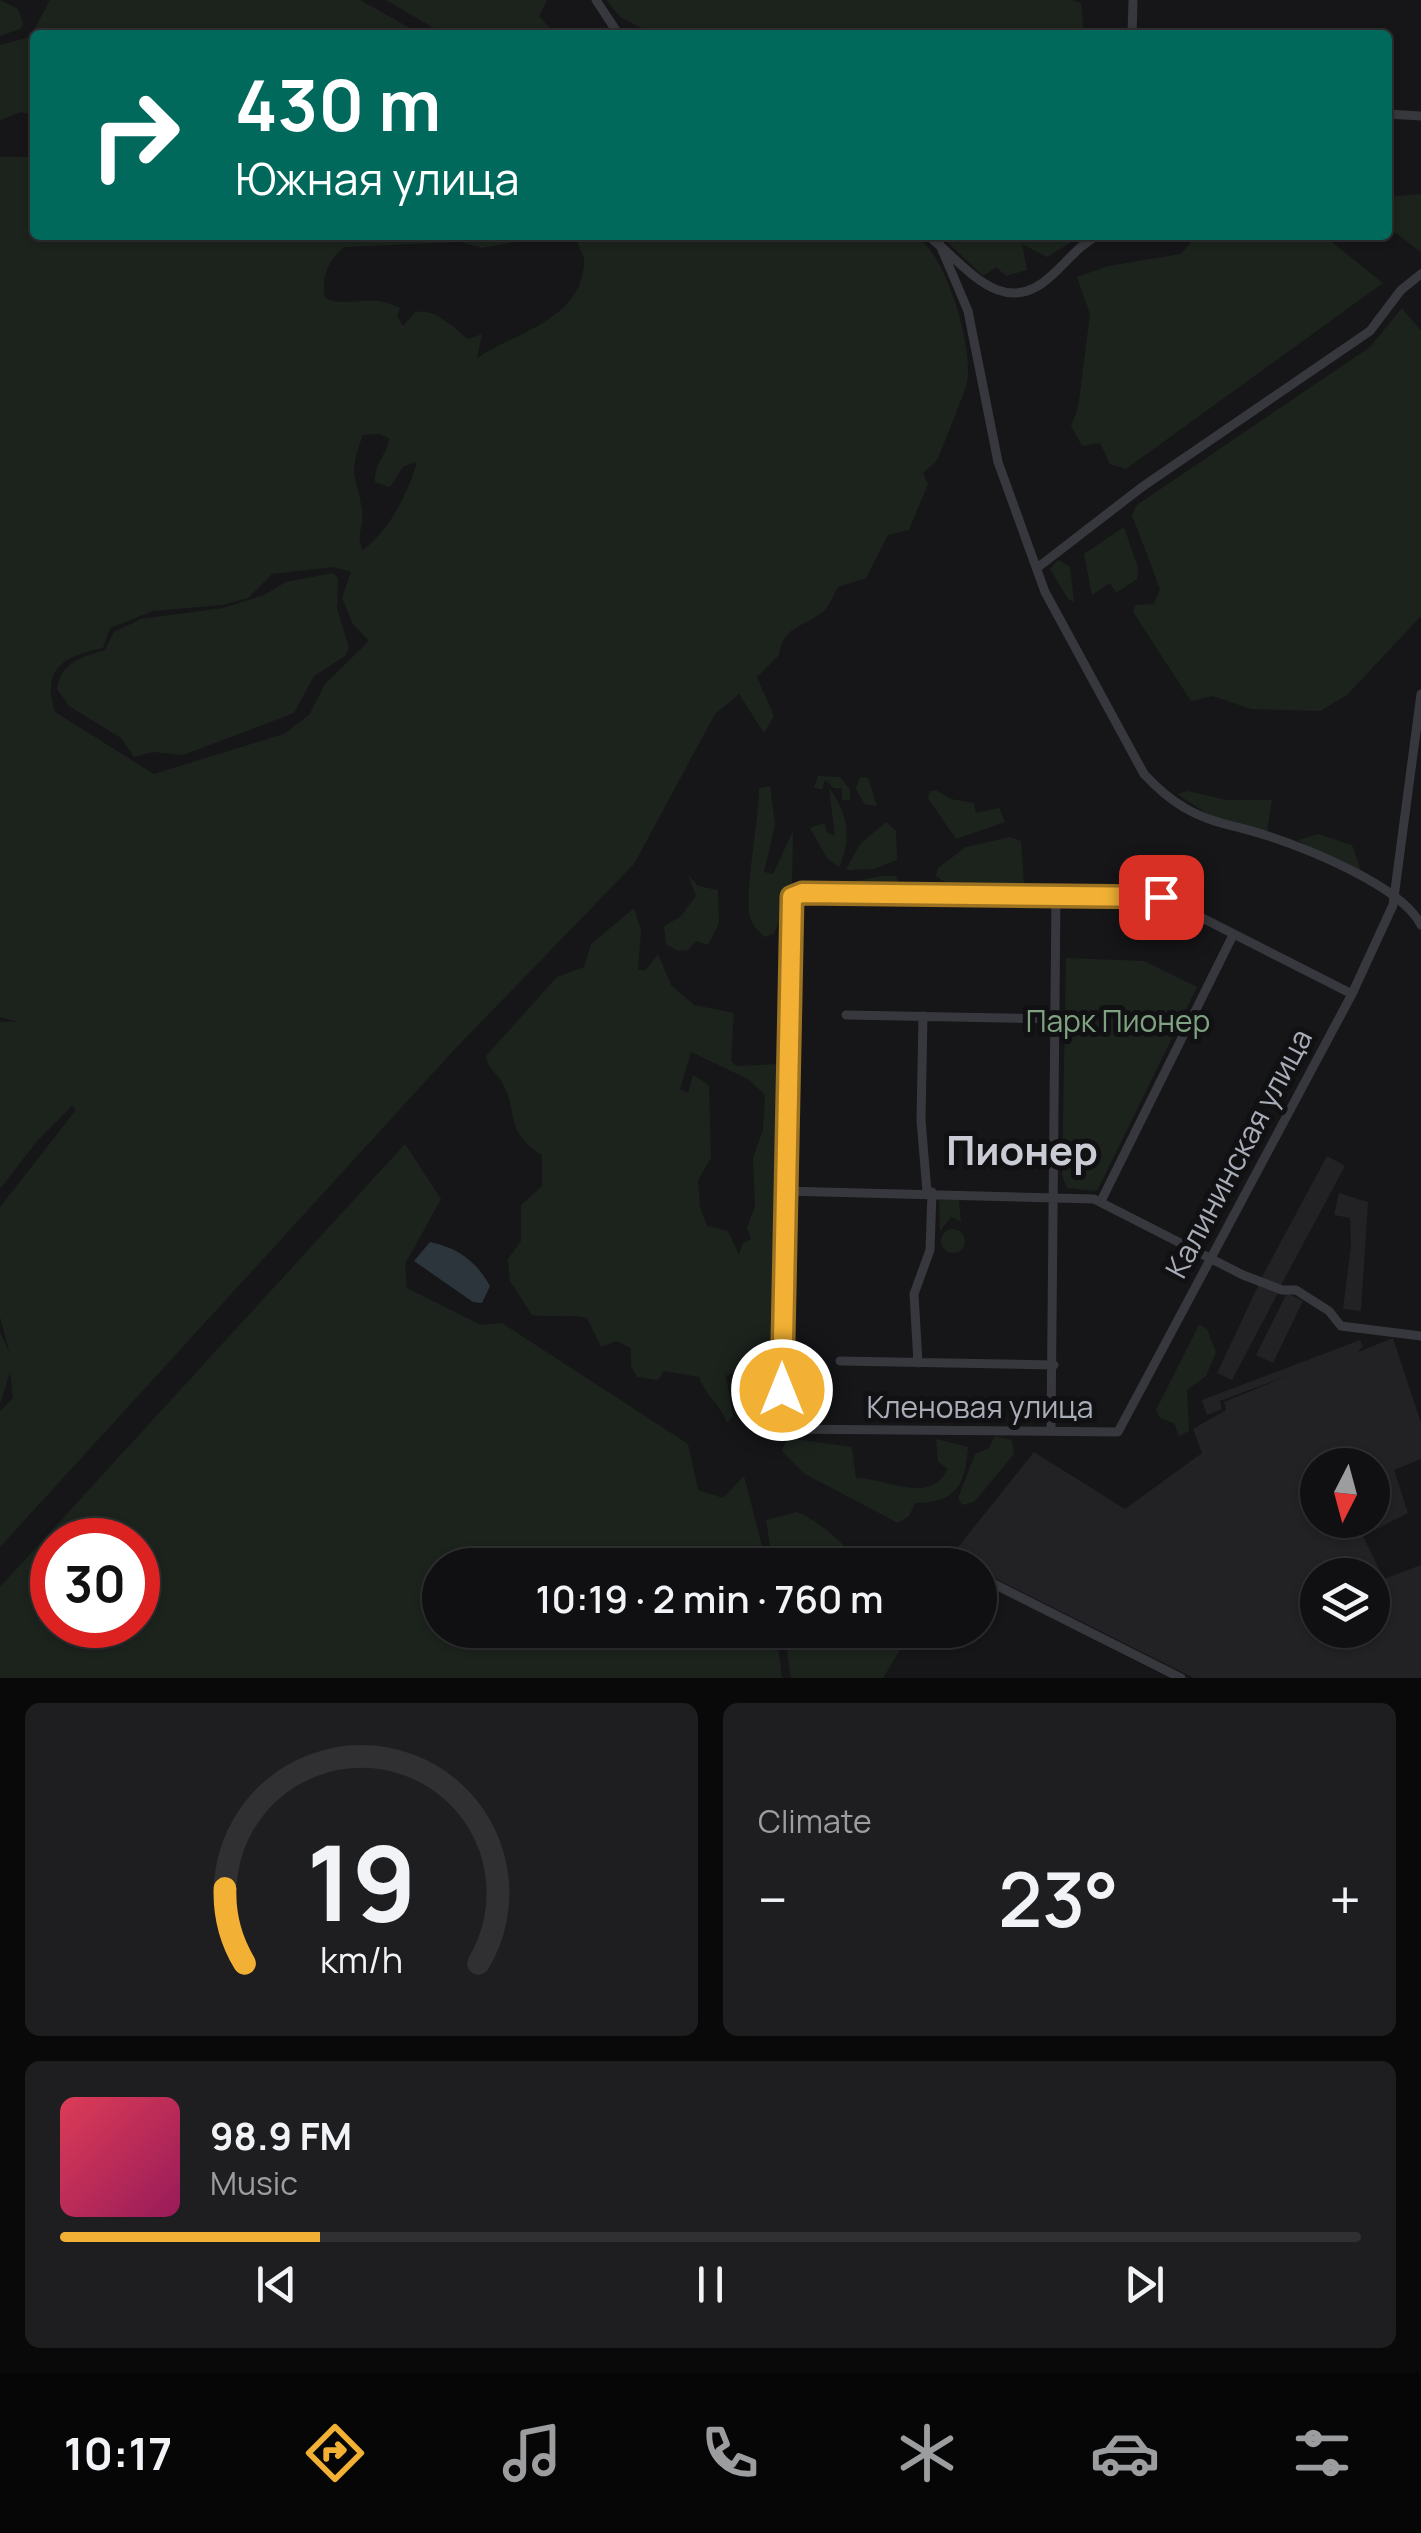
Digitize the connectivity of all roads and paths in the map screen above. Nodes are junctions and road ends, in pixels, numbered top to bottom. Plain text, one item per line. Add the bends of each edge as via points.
1 (596, 0) edge
2 (1133, 0) edge
3 (616, 30) edge
4 (1132, 30) edge
5 (1392, 114) edge
6 (1421, 116) edge
7 (934, 240) edge
8 (1091, 240) edge
9 (940, 244) junction
10 (1421, 274) edge
11 (1037, 568) junction
12 (1421, 694) edge
13 (1056, 894) junction
14 (1396, 895) junction
15 (1421, 925) edge
16 (1233, 935) junction
17 (1352, 994) junction
18 (846, 1015) dead end
19 (923, 1016) junction
20 (1053, 1019) junction
21 (783, 1191) junction
22 (929, 1192) junction
23 (1053, 1196) junction
24 (1100, 1202) junction
25 (1209, 1258) junction
26 (1421, 1336) edge
27 (840, 1361) dead end
28 (918, 1363) junction
29 (1054, 1365) junction
30 (1051, 1430) junction
31 (1118, 1432) joint
32 (997, 1586) edge
33 (1182, 1678) edge

1 - 3 street
2 - 4 street
5 - 6 street
7 - 9 street
8 - 9 street via 1048,279 1010,292 978,282
9 - 11 street via 968,310 998,462
10 - 11 street via 1370,331 1142,487
11 - 14 street via 1144,774 1164,795 1211,820 1361,874
12 - 14 street, Калининская улица
13 - 16 street via 1161,897
13 - 20 street
13 - 21 street via 792,897
14 - 15 street
14 - 17 street, Калининская улица
16 - 17 street
16 - 24 street
17 - 25 street, Калининская улица
18 - 19 street
19 - 20 street
19 - 22 street via 920,1120
20 - 23 street
21 - 22 street
21 - 30 street, Кленовая улица via 782,1430
22 - 23 street
22 - 28 street via 930,1250 914,1294
23 - 24 street
23 - 29 street
24 - 25 street
25 - 26 street via 1296,1290 1329,1310 1340,1326
25 - 31 street, Калининская улица
27 - 28 street
28 - 29 street
29 - 30 street
30 - 31 street, Кленовая улица
32 - 33 street

